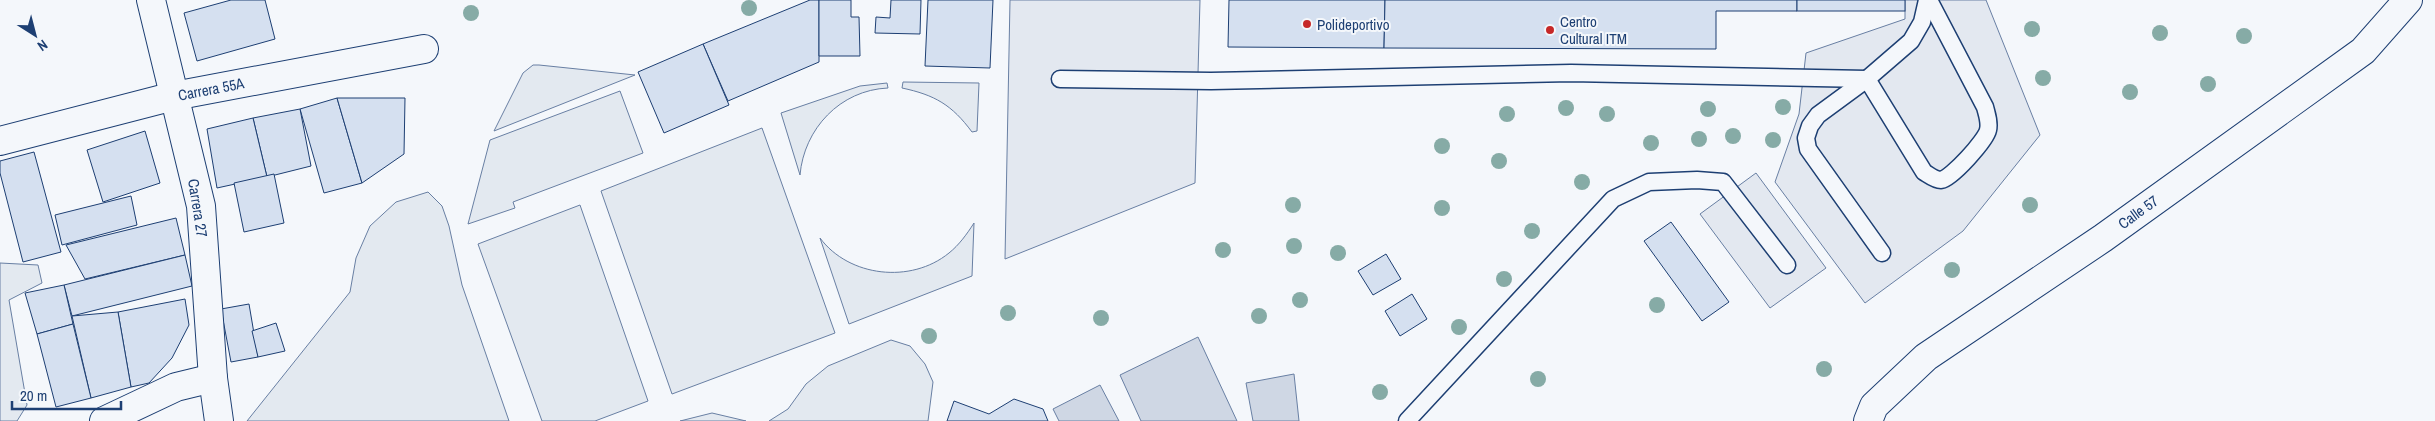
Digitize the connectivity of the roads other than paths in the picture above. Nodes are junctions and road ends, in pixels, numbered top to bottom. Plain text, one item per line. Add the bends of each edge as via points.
1 (151, 0) edge
2 (1928, 0) edge
3 (2408, 0) edge
4 (424, 49) dead end
5 (1060, 79) dead end
6 (1867, 79) junction
7 (174, 96) junction
8 (0, 141) edge
9 (1882, 253) dead end
10 (1787, 265) dead end
11 (213, 378) junction
12 (104, 421) edge
13 (219, 421) edge
14 (1408, 421) edge
15 (1868, 421) edge

1 - 7 street, Carrera 27
2 - 6 lane via 1922,22 1911,41
2 - 6 lane via 1985,108 1988,132 1981,142 1951,176 1940,180 1931,177 1924,172
3 - 15 street, Calle 57 via 2363,51 2103,238 1926,357 1874,406
4 - 7 street, Carrera 55A
5 - 6 lane via 1211,81 1571,73
6 - 9 lane via 1818,115 1806,138 1808,149
7 - 8 street, Carrera 55A
7 - 11 street, Carrera 27 via 201,206
10 - 14 lane via 1723,182 1649,182 1613,198
11 - 12 street via 176,387
11 - 13 street, Carrera 27

